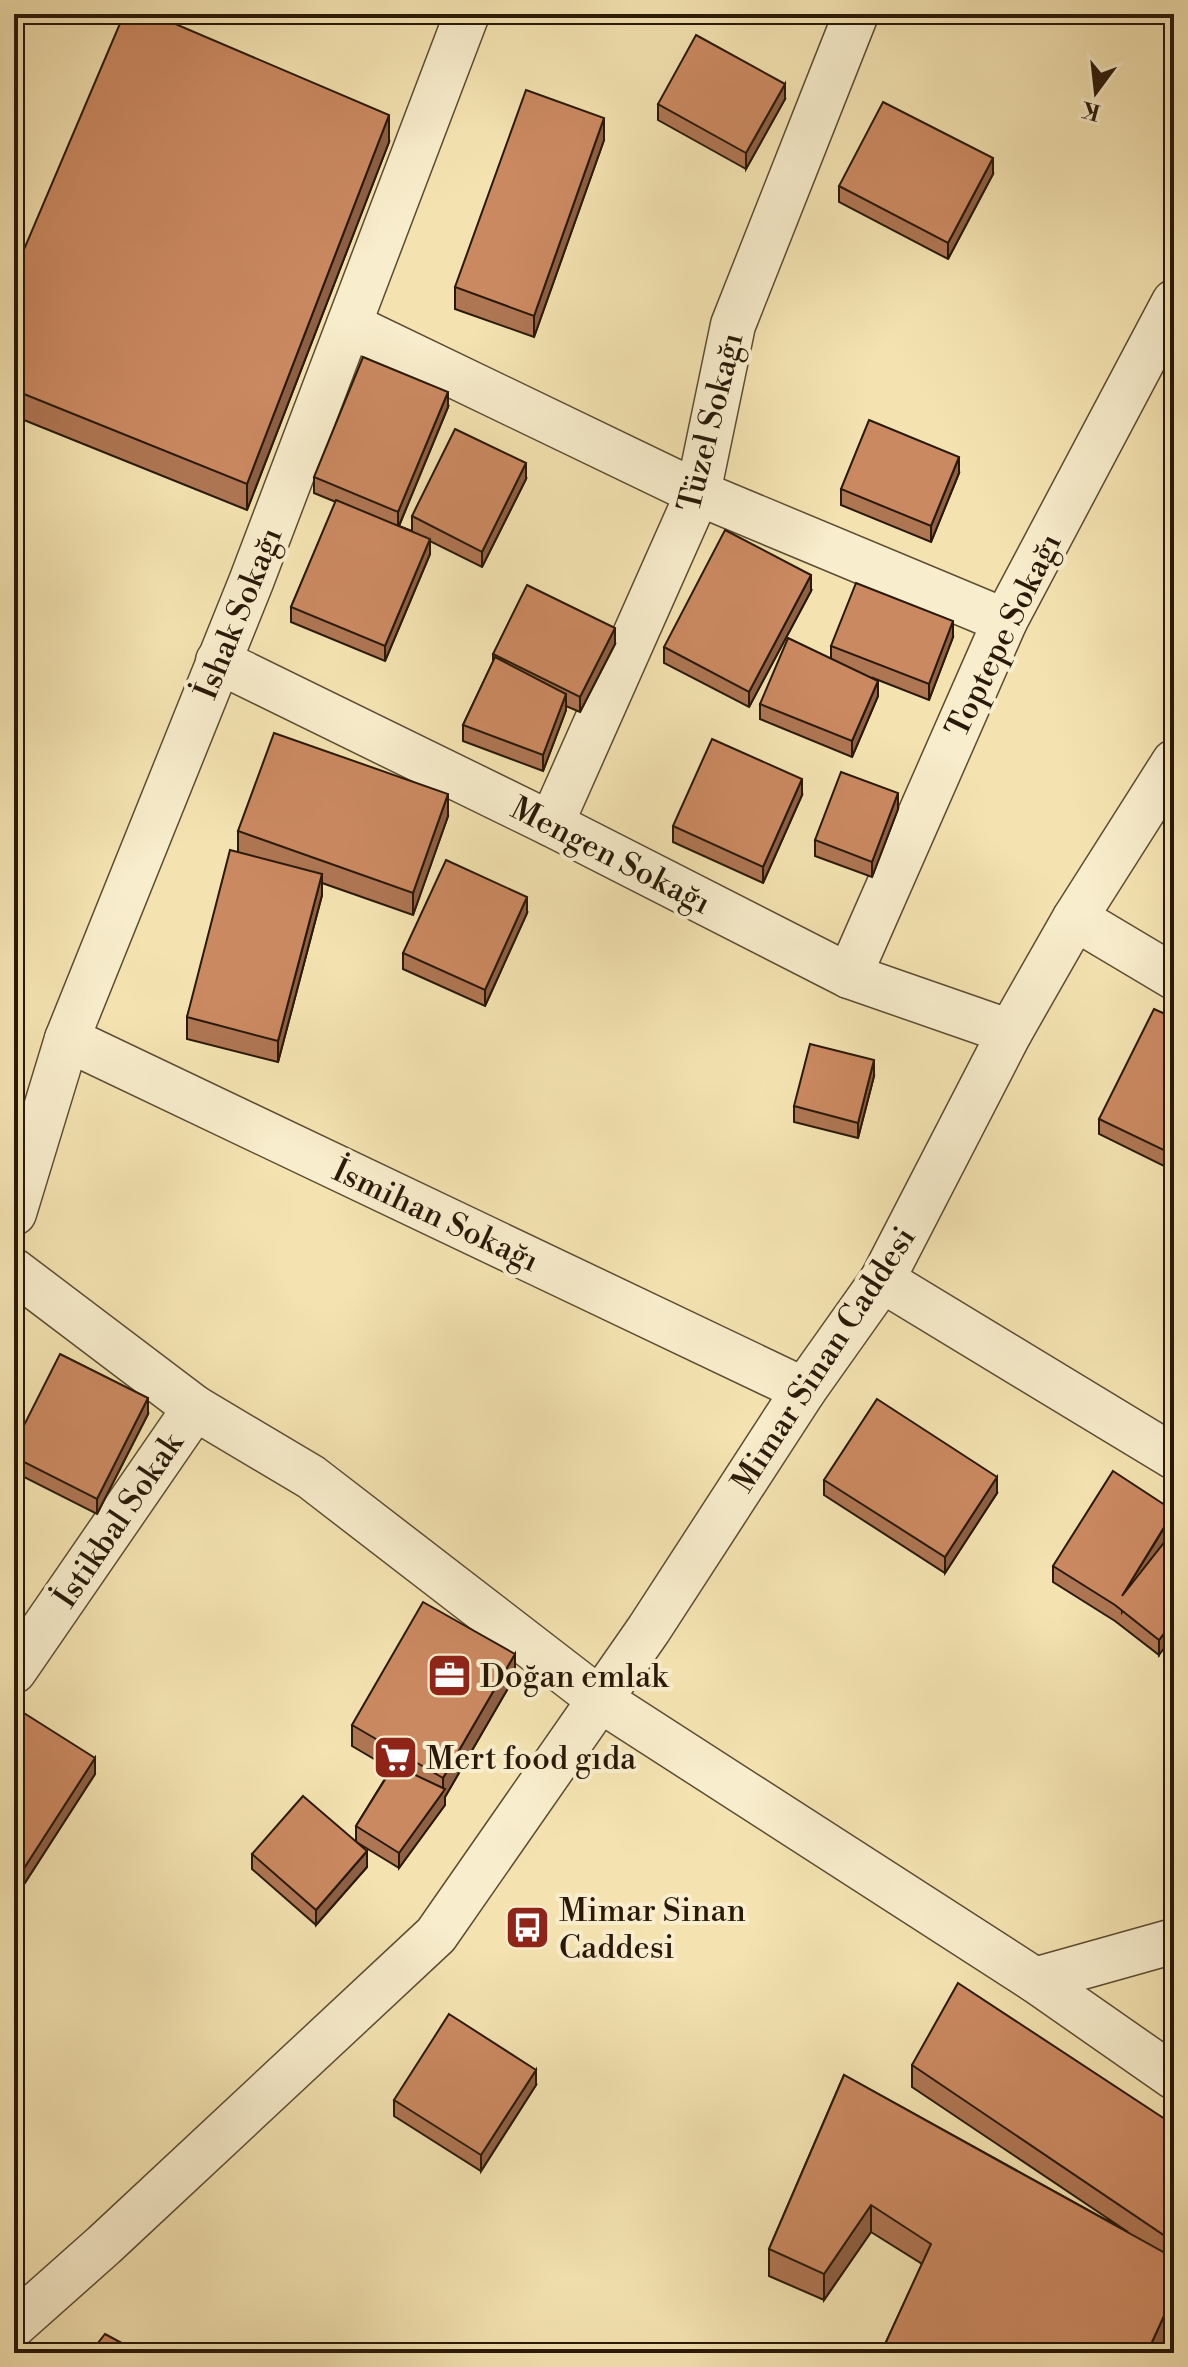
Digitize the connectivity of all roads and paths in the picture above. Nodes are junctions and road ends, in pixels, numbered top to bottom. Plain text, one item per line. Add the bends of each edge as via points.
1 (467, 14) edge
2 (856, 14) edge
3 (1174, 302) edge
4 (349, 325) junction
5 (698, 493) junction
6 (1005, 621) junction
7 (218, 661) junction
8 (1174, 762) edge
9 (551, 824) junction
10 (1075, 918) junction
11 (849, 976) junction
12 (1174, 977) edge
13 (1010, 1032) junction
14 (67, 1039) junction
15 (14, 1213) edge
16 (14, 1271) edge
17 (882, 1280) junction
18 (804, 1390) junction
19 (195, 1408) junction
20 (1174, 1457) edge
21 (14, 1671) edge
22 (599, 1699) junction
23 (1174, 1941) edge
24 (1035, 1980) junction
25 (1174, 2077) edge
26 (14, 2325) edge

1 - 4 street, İshak Sokağı
2 - 5 street, Tüzel Sokağı via 733,325
3 - 6 street, Toptepe Sokağı
4 - 5 street
4 - 7 street, İshak Sokağı
5 - 6 street
5 - 9 street, Tüzel Sokağı
6 - 11 street, Toptepe Sokağı
7 - 9 street, Mengen Sokağı
7 - 14 street, İshak Sokağı
8 - 10 street, Mimar Sinan Caddesi
9 - 11 street, Mengen Sokağı
10 - 12 street
10 - 13 street, Mimar Sinan Caddesi
11 - 13 street, Mengen Sokağı
13 - 17 street, Mimar Sinan Caddesi
14 - 15 street, İshak Sokağı
14 - 18 street, İsmihan Sokağı
16 - 19 street
17 - 18 street, Mimar Sinan Caddesi
17 - 20 street
18 - 22 street, Mimar Sinan Caddesi
19 - 21 street, İstikbal Sokak
19 - 22 street via 311,1477
22 - 24 street
22 - 26 street, Mimar Sinan Caddesi via 436,1935
23 - 24 street
24 - 25 street

